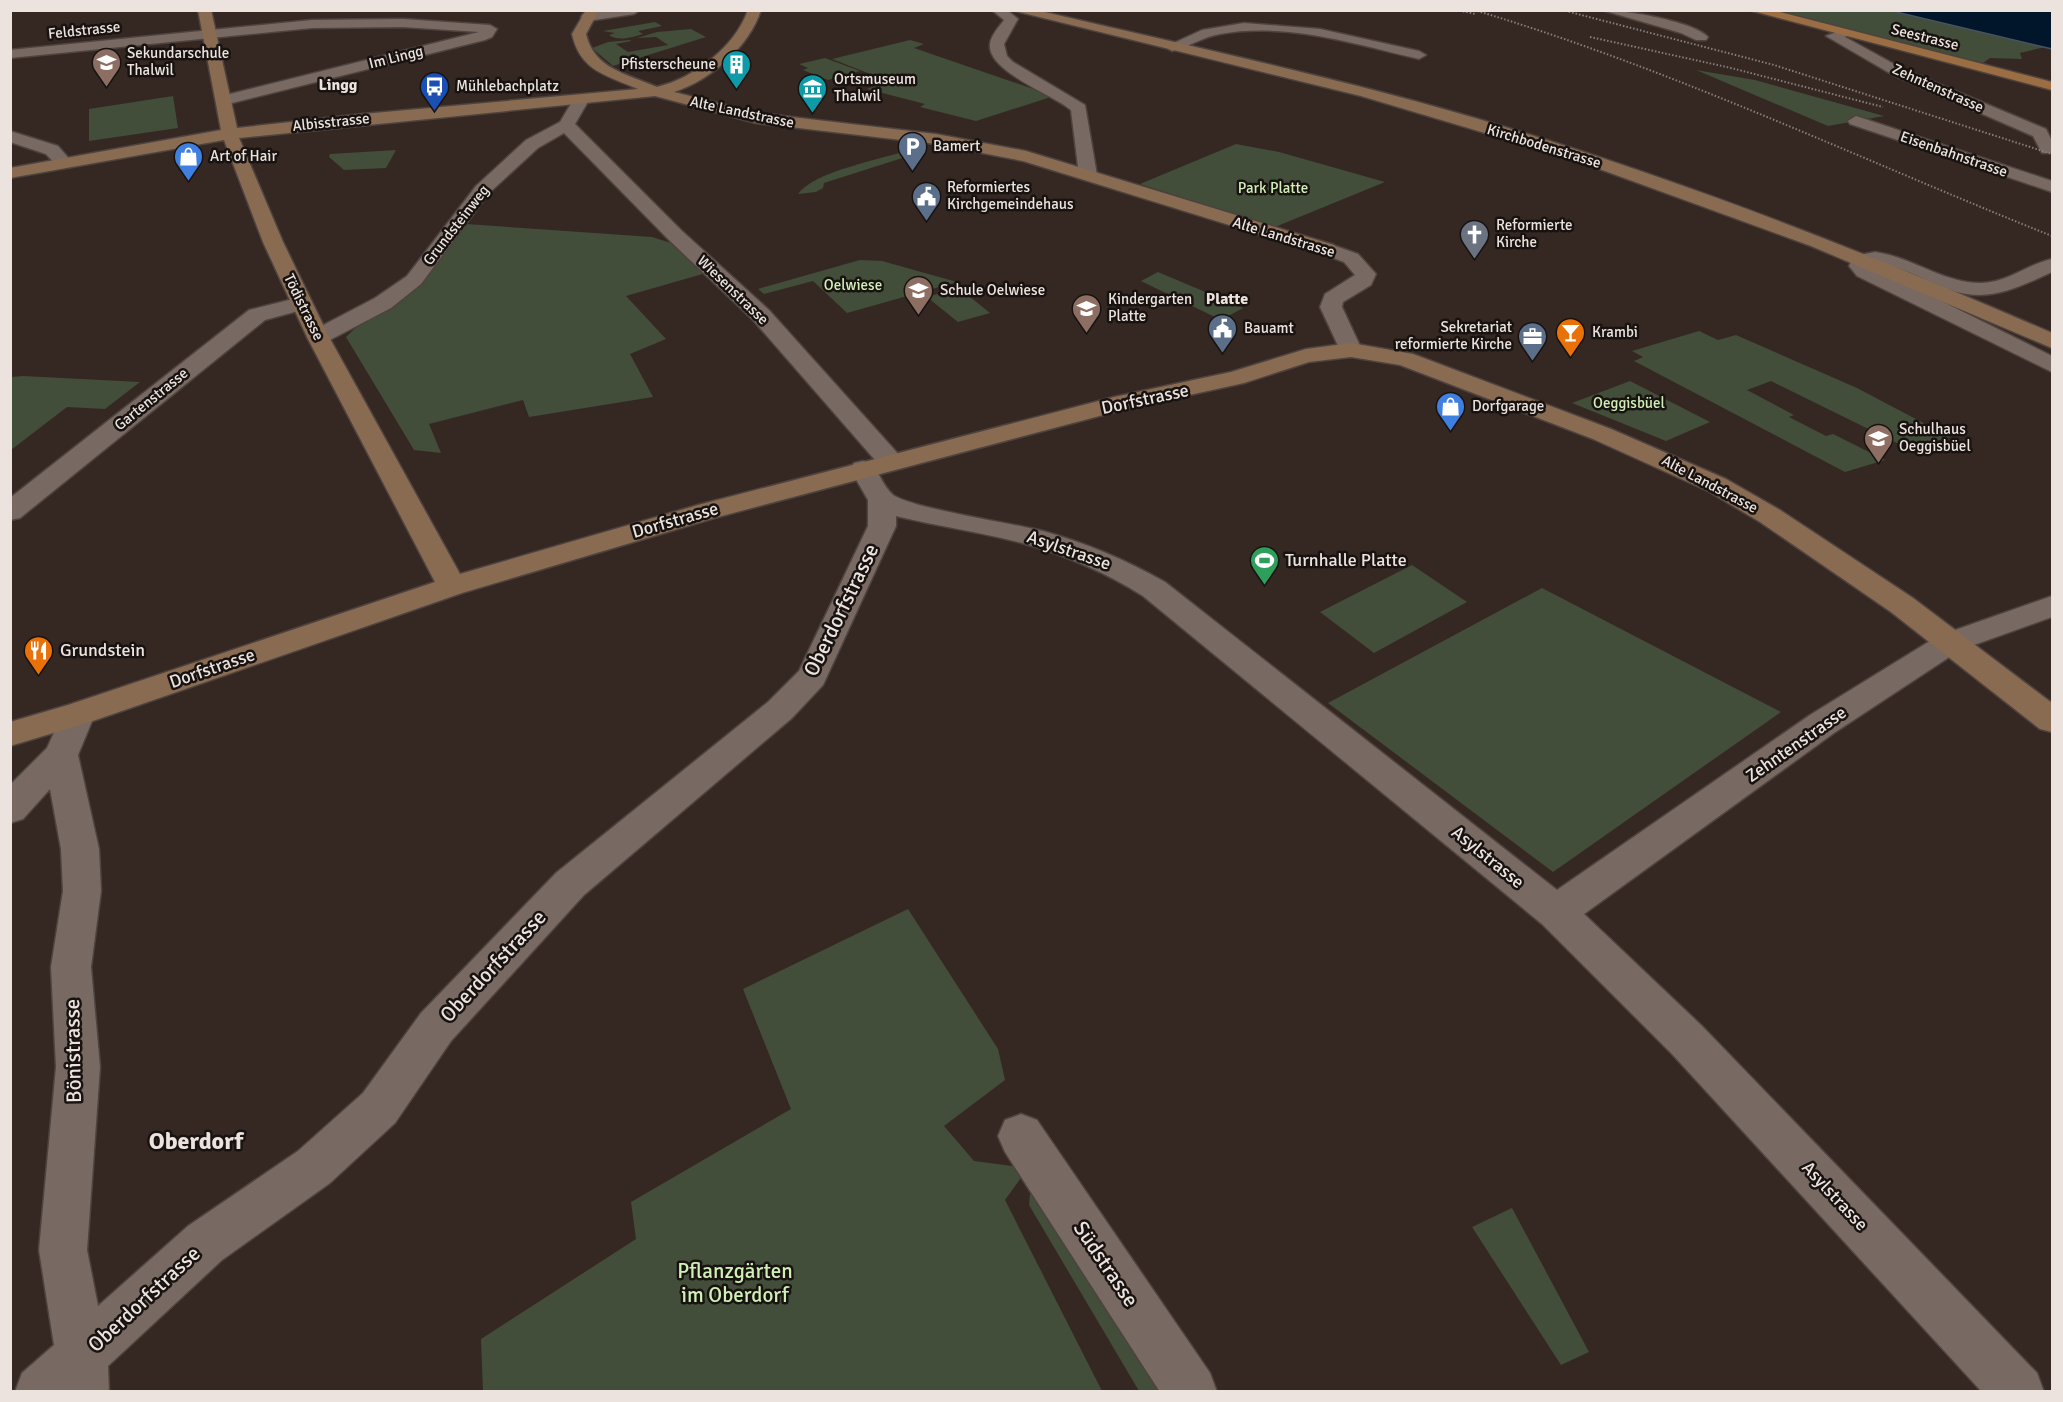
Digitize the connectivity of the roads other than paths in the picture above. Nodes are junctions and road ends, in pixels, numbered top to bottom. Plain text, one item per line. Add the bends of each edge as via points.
1 (204, 10) edge
2 (634, 10) edge
3 (755, 10) edge
4 (998, 10) edge
5 (1017, 10) edge
6 (1608, 10) edge
7 (1755, 10) edge
8 (591, 14) edge
9 (338, 17) edge
10 (402, 17) edge
11 (485, 27) joint
12 (1845, 33) junction
13 (208, 34) junction
14 (1701, 37) dead end
15 (1172, 47) junction
16 (10, 54) edge
17 (1419, 55) dead end
18 (2052, 86) edge
19 (654, 91) junction
20 (224, 100) junction
21 (581, 100) junction
22 (1856, 121) dead end
23 (566, 125) junction
24 (230, 135) junction
25 (10, 136) edge
26 (2047, 139) edge
27 (63, 162) junction
28 (10, 173) edge
29 (1088, 175) junction
30 (2052, 187) edge
31 (1861, 260) junction
32 (2052, 265) edge
33 (301, 303) junction
34 (318, 337) junction
35 (2052, 341) edge
36 (1351, 350) junction
37 (2052, 365) edge
38 (879, 477) junction
39 (10, 512) edge
40 (452, 586) junction
41 (2052, 606) edge
42 (1949, 643) junction
43 (78, 714) junction
44 (2052, 720) edge
45 (10, 734) edge
46 (61, 755) junction
47 (10, 809) edge
48 (1556, 912) junction
49 (1021, 1136) dead end
50 (82, 1374) edge
51 (41, 1392) edge
52 (1191, 1392) edge
53 (2018, 1392) edge

1 - 13 street, Tödistrasse
2 - 8 street
3 - 19 street via 746,32 697,76
4 - 29 street via 1011,19 998,40 1000,58 1079,108
5 - 15 street, Kirchbodenstrasse
6 - 14 street
7 - 12 main road, Seestrasse
8 - 19 street, Alte Landstrasse via 581,27 579,43 588,59
9 - 10 street, Feldstrasse
9 - 13 street, Feldstrasse
10 - 11 street, Feldstrasse
11 - 20 street, Im Lingg via 490,31 480,37
12 - 18 main road, Seestrasse
12 - 26 street, Zehntenstrasse via 1833,36 1898,72
13 - 16 street, Feldstrasse
13 - 20 street, Tödistrasse
15 - 17 street via 1220,30 1264,28 1315,32
15 - 31 street, Kirchbodenstrasse via 1351,89 1519,137 1624,171
19 - 21 street, Albisstrasse
19 - 29 street, Alte Landstrasse via 775,121 987,147
20 - 24 street, Tödistrasse
21 - 23 street, Grundsteinweg
21 - 24 street, Albisstrasse via 349,120
22 - 30 street, Eisenbahnstrasse
23 - 34 street, Grundsteinweg via 532,144 482,190 414,280 383,303
23 - 38 street, Wiesenstrasse via 675,236 761,315
24 - 27 street, Albisstrasse
24 - 33 street, Tödistrasse
25 - 27 street via 52,150
27 - 28 street, Albisstrasse
29 - 36 street, Alte Landstrasse via 1350,258 1366,274 1364,281 1333,299 1331,307
31 - 32 street via 1890,260 1953,286 1975,289 1993,288
31 - 35 street, Kirchbodenstrasse
31 - 37 street via 1859,266 1864,272
33 - 34 street, Tödistrasse
33 - 39 street, Gartenstrasse via 257,315
34 - 40 street, Tödistrasse
36 - 38 street, Dorfstrasse via 1306,356 1236,378 1123,402
36 - 42 street, Alte Landstrasse via 1405,359 1602,434 1717,485 1820,549 1902,605
38 - 40 street, Dorfstrasse via 708,511
38 - 48 street, Asylstrasse via 900,509 1060,544 1128,572
38 - 50 street, Oberdorfstrasse via 882,526 812,677 772,717 570,884 436,1027 379,1108 314,1167 205,1243
40 - 43 street, Dorfstrasse
41 - 42 street, Zehntenstrasse
42 - 44 street, Alte Landstrasse
42 - 48 street, Zehntenstrasse via 1822,724
43 - 45 street, Dorfstrasse
43 - 46 street
46 - 47 street
46 - 50 street, Bönistrasse via 80,849 82,891 71,967 78,1067 63,1251
48 - 53 street, Asylstrasse via 1687,1040
49 - 52 street, Südstrasse
50 - 51 street, Oberdorfstrasse

